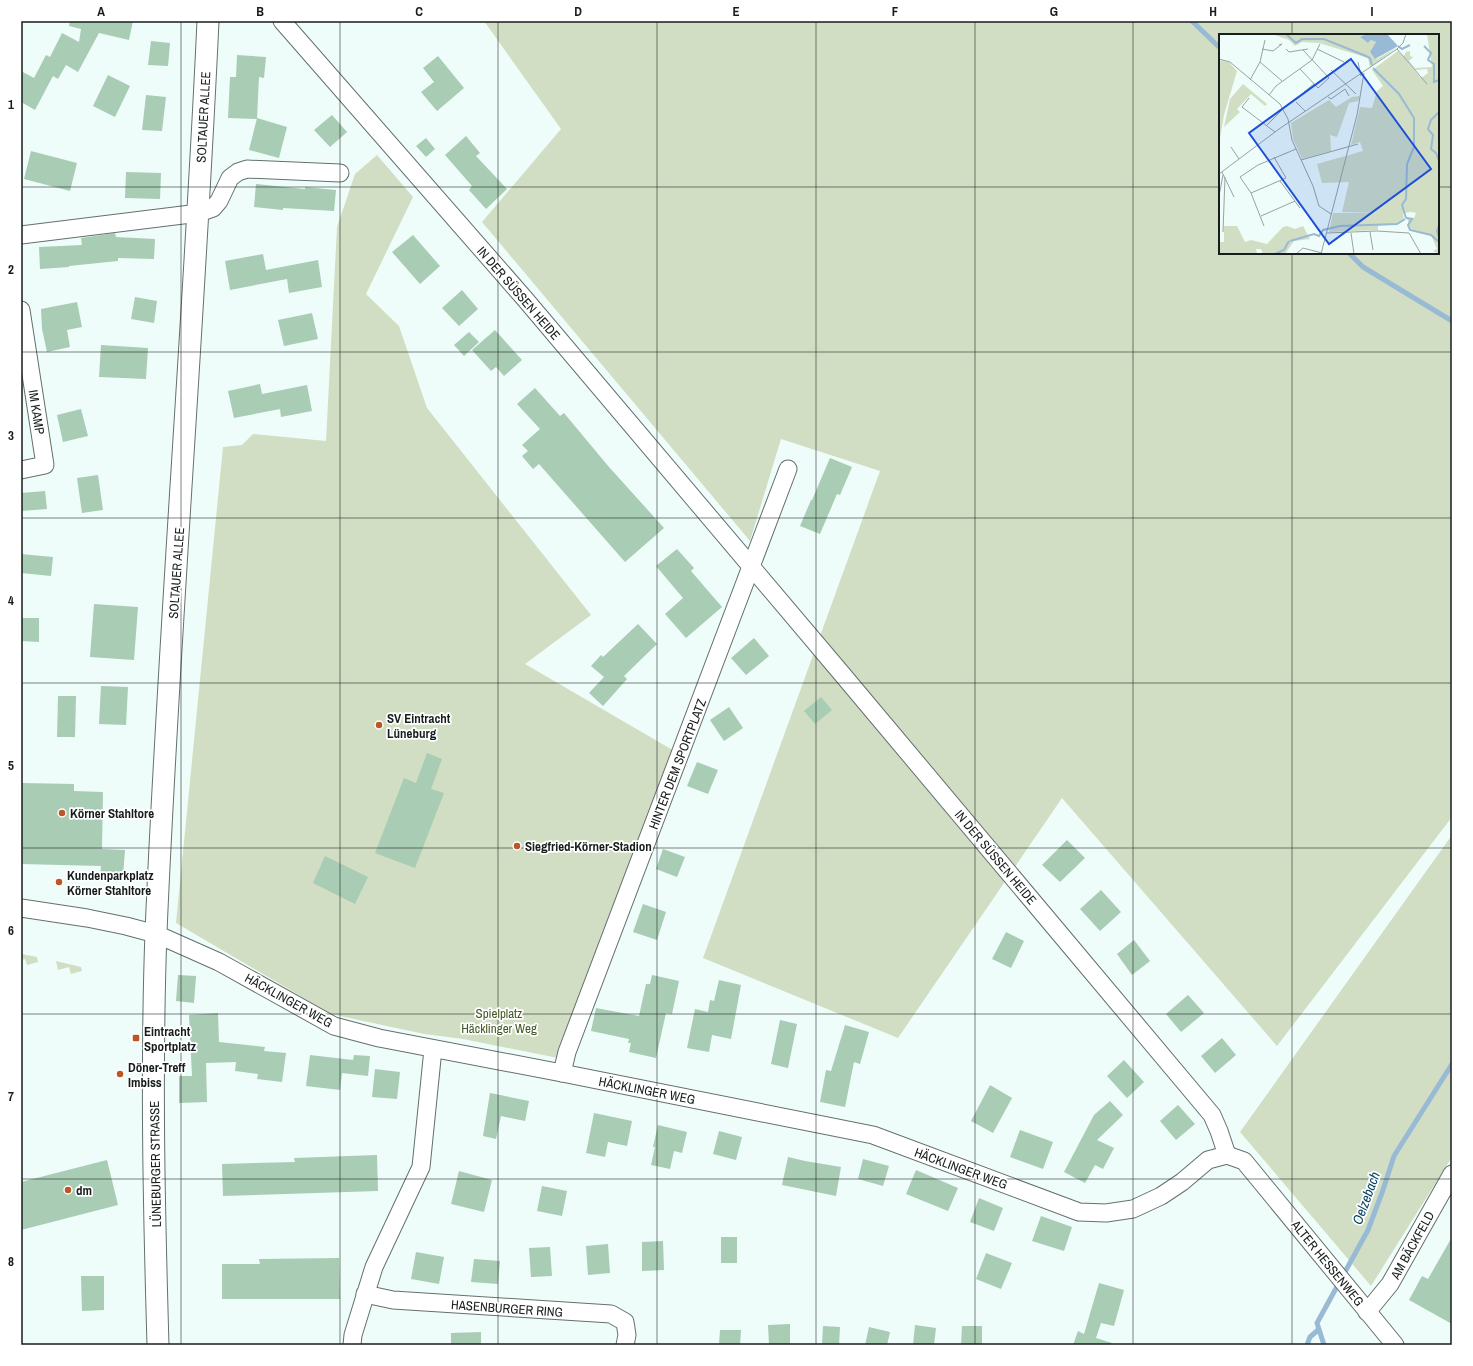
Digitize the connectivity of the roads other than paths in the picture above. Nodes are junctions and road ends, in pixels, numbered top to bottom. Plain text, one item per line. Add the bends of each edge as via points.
1 (208, 21) edge
2 (282, 21) edge
3 (340, 173) dead end
4 (199, 213) junction
5 (21, 235) edge
6 (21, 310) edge
7 (788, 469) dead end
8 (21, 470) edge
9 (752, 567) junction
10 (21, 908) edge
11 (156, 934) junction
12 (432, 1049) junction
13 (562, 1073) junction
14 (1227, 1155) junction
15 (1452, 1174) edge
16 (365, 1294) junction
17 (1367, 1312) junction
18 (158, 1345) edge
19 (352, 1345) edge
20 (625, 1345) edge
21 (1395, 1345) edge

1 - 4 street, SOLTAUER ALLEE
2 - 9 street, IN DER SÜSSEN HEIDE via 525,299
3 - 4 street via 247,169 230,178 213,208
4 - 5 street
4 - 11 street, SOLTAUER ALLEE
6 - 8 street, IM KAMP via 45,465
7 - 9 street
9 - 13 street, HINTER DEM SPORTPLATZ via 567,1052
9 - 14 street, IN DER SÜSSEN HEIDE via 1212,1115
10 - 11 street, HÄCKLINGER WEG via 126,926
11 - 12 street, HÄCKLINGER WEG via 219,962 334,1026
11 - 18 street, LÜNEBURGER STRASSE via 153,1074
12 - 13 street, HÄCKLINGER WEG
12 - 16 street via 421,1167 374,1267
13 - 14 street, HÄCKLINGER WEG via 872,1135 1080,1212 1106,1213 1133,1209 1161,1196 1208,1160
14 - 17 street, ALTER HESSENWEG via 1244,1161
15 - 17 street, AM BÄCKFELD via 1390,1284
16 - 19 street
16 - 20 street, HASENBURGER RING via 393,1300 611,1314 625,1322
17 - 21 street, ALTER HESSENWEG

